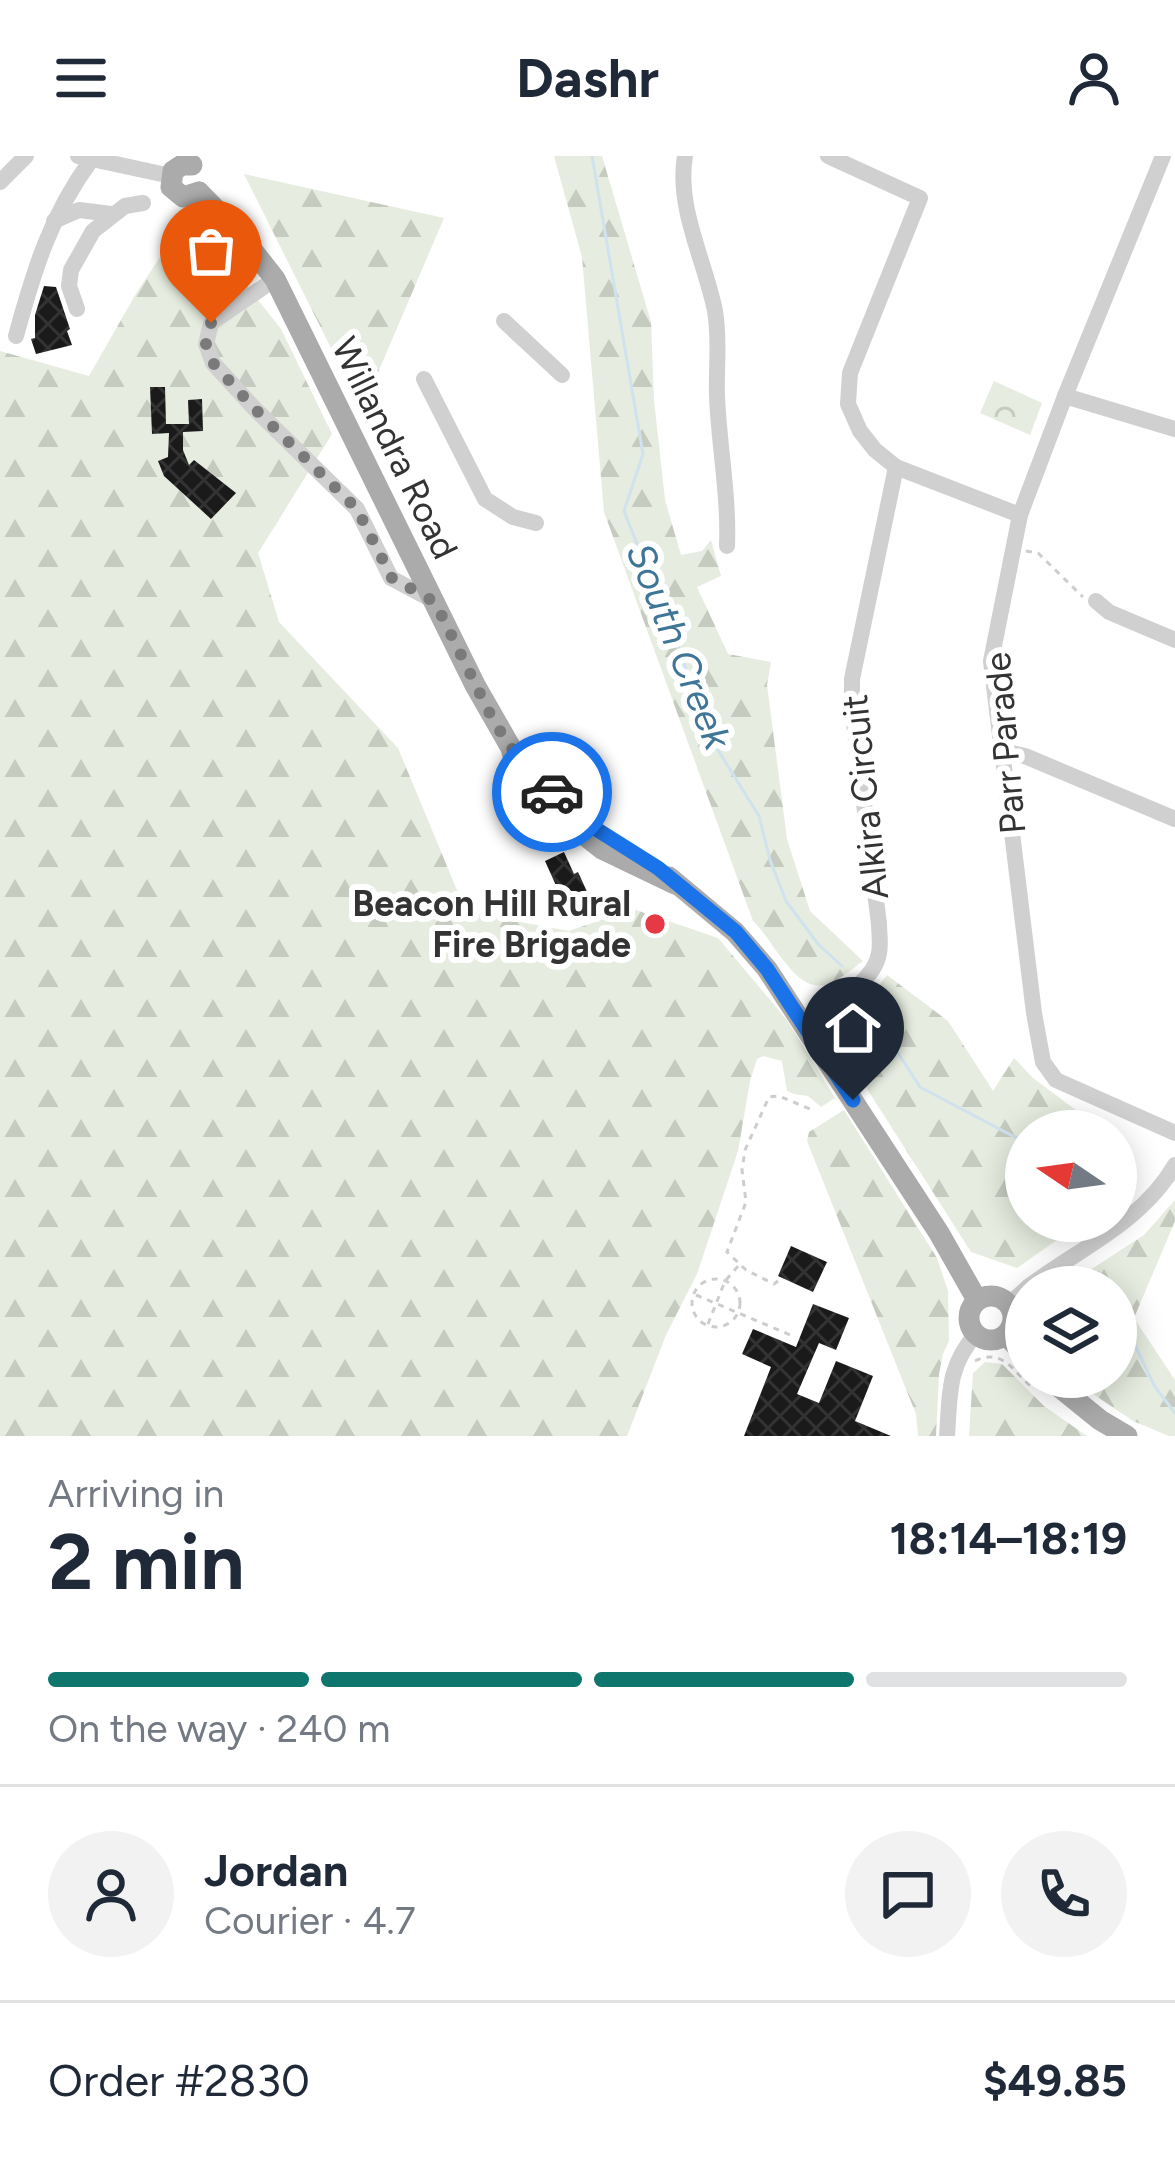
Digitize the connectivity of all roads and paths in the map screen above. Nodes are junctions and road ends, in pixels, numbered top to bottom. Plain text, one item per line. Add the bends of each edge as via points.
1 (26, 156) edge
2 (685, 156) edge
3 (828, 156) edge
4 (1163, 156) edge
5 (85, 157) edge
6 (194, 161) edge
7 (171, 176) junction
8 (0, 182) edge
9 (199, 192) junction
10 (143, 203) dead end
11 (111, 214) junction
12 (54, 221) junction
13 (274, 279) junction
14 (77, 309) dead end
15 (504, 321) dead end
16 (16, 335) dead end
17 (562, 376) dead end
18 (424, 379) dead end
19 (1065, 396) junction
20 (1175, 429) edge
21 (896, 467) junction
22 (1020, 515) junction
23 (536, 523) dead end
24 (727, 546) dead end
25 (1012, 548) junction
26 (1096, 601) joint
27 (435, 602) junction
28 (1175, 640) edge
29 (1003, 752) junction
30 (1175, 819) edge
31 (801, 1022) junction
32 (809, 1109) dead end
33 (1175, 1133) edge
34 (1175, 1165) edge
35 (739, 1265) junction
36 (1059, 1266) edge
37 (725, 1281) junction
38 (778, 1281) dead end
39 (694, 1294) junction
40 (1005, 1298) edge
41 (977, 1300) junction
42 (716, 1303) junction
43 (737, 1312) junction
44 (707, 1326) junction
45 (976, 1334) junction
46 (1005, 1335) edge
47 (794, 1337) dead end
48 (958, 1357) junction
49 (1005, 1360) edge
50 (1064, 1398) edge
51 (947, 1436) edge
52 (1127, 1436) edge

1 - 8 street
2 - 24 street via 682,183 715,310
3 - 21 street via 920,198 850,373 848,404 860,431
4 - 19 street, Parr Parade
5 - 7 street
5 - 12 street
6 - 7 main road
6 - 9 main road
7 - 9 main road via 178,195
9 - 13 main road, Willandra Road
10 - 11 street
11 - 12 street via 79,210
11 - 14 street via 71,270
12 - 16 street
13 - 27 main road, Willandra Road
13 - 27 street via 211,323 206,344 213,363 357,509 392,578
15 - 17 street
18 - 23 street via 485,499
19 - 20 street
19 - 22 street, Parr Parade
21 - 22 street
21 - 31 street, Alkira Circuit via 852,680 880,952 861,983
22 - 25 street, Parr Parade
25 - 26 path via 1038,553
25 - 29 street, Parr Parade via 991,661
26 - 28 street
27 - 31 main road, Willandra Road via 516,768 549,807 612,854 675,884 736,932
29 - 30 street
29 - 33 street, Parr Parade via 1043,1062 1056,1080
31 - 41 main road, Willandra Road
32 - 35 path via 776,1095 762,1112 745,1150 746,1202 727,1249
34 - 36 street via 1143,1207
35 - 37 path
35 - 38 path
37 - 39 path via 709,1281
37 - 42 path
37 - 43 path via 738,1295
39 - 42 path
39 - 44 path via 695,1314
40 - 41 main road
41 - 45 main road via 969,1317
42 - 43 path
42 - 44 path
43 - 44 path via 725,1325
43 - 47 path
45 - 46 main road
45 - 48 street
48 - 49 path
48 - 51 street
50 - 52 main road

